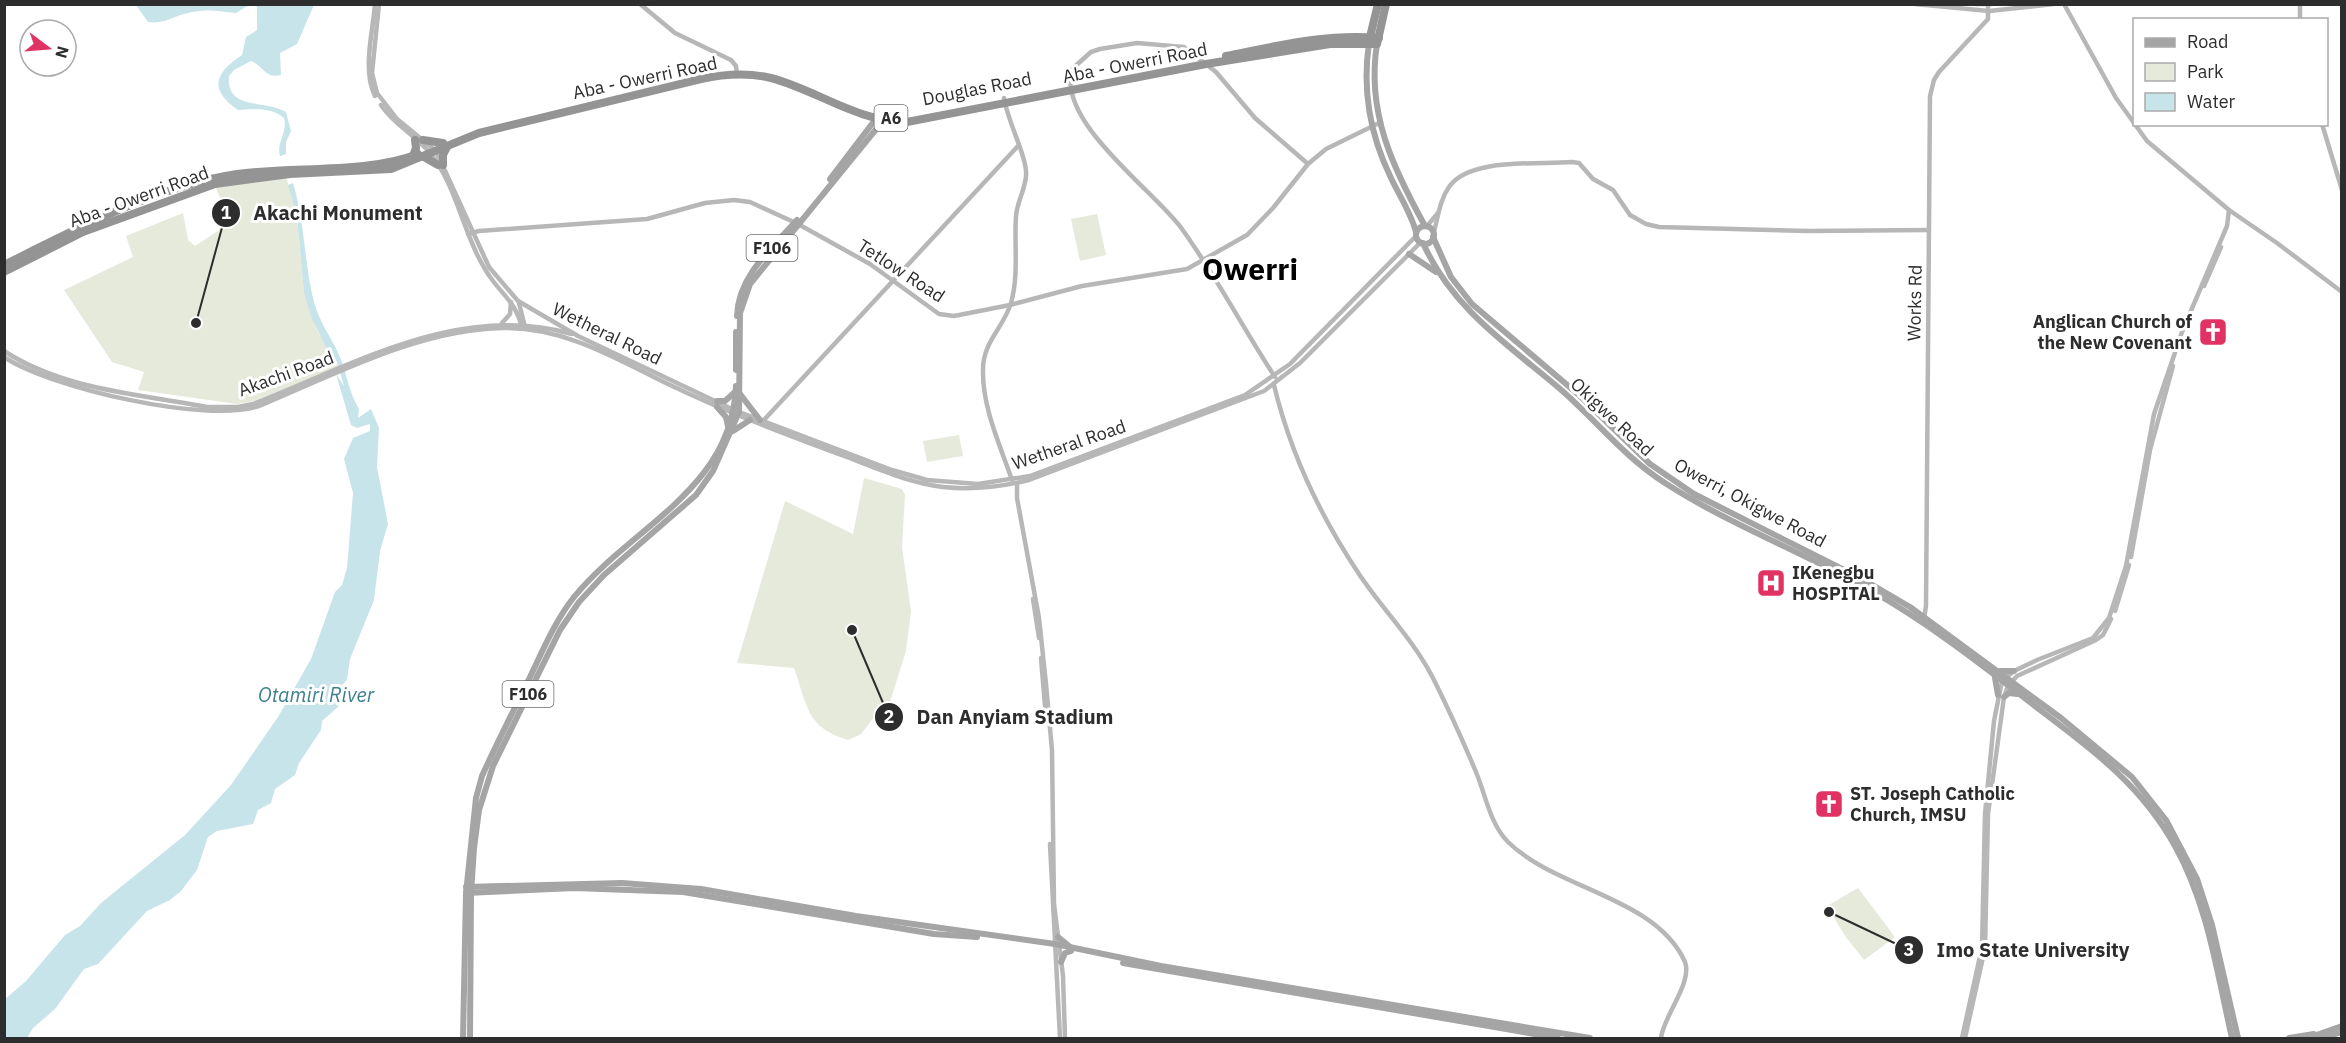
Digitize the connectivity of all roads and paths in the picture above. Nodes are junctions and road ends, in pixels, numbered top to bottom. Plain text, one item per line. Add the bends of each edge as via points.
1 (377, 4) edge
2 (640, 4) edge
3 (1378, 4) edge
4 (1386, 4) edge
5 (1915, 4) edge
6 (1976, 4) edge
7 (2054, 4) edge
8 (2064, 4) edge
9 (1990, 7) edge
10 (1370, 40) junction
11 (1223, 59) junction
12 (1204, 62) junction
13 (737, 72) junction
14 (1220, 75) junction
15 (1071, 88) junction
16 (1004, 100) junction
17 (881, 117) junction
18 (2133, 124) edge
19 (1379, 125) junction
20 (2134, 126) edge
21 (2323, 126) edge
22 (1372, 128) junction
23 (419, 140) junction
24 (445, 145) junction
25 (1018, 147) junction
26 (430, 152) junction
27 (413, 156) junction
28 (1308, 164) junction
29 (441, 165) junction
30 (2342, 190) edge
31 (2229, 210) junction
32 (1438, 213) junction
33 (797, 223) junction
34 (1426, 226) junction
35 (1929, 230) junction
36 (470, 234) junction
37 (1416, 234) junction
38 (1433, 236) junction
39 (1422, 243) junction
40 (1409, 255) junction
41 (1203, 261) junction
42 (4, 265) edge
43 (4, 273) edge
44 (1439, 274) junction
45 (495, 280) junction
46 (894, 282) junction
47 (2342, 292) edge
48 (508, 297) junction
49 (518, 301) junction
50 (1010, 305) junction
51 (501, 324) junction
52 (524, 326) junction
53 (578, 336) junction
54 (4, 351) edge
55 (4, 357) edge
56 (351, 367) junction
57 (335, 373) junction
58 (1275, 376) junction
59 (1274, 385) junction
60 (738, 392) junction
61 (717, 404) junction
62 (736, 413) junction
63 (750, 420) junction
64 (761, 422) junction
65 (730, 430) junction
66 (1626, 446) junction
67 (1013, 482) junction
68 (1924, 619) junction
69 (1995, 672) junction
70 (2004, 679) junction
71 (2013, 679) junction
72 (2021, 692) junction
73 (2001, 699) junction
74 (469, 890) junction
75 (1058, 937) junction
76 (1057, 947) junction
77 (1072, 950) junction
78 (2216, 952) junction
79 (1061, 962) junction
80 (2342, 1026) edge
81 (2342, 1032) edge
82 (2322, 1036) edge
83 (463, 1038) edge
84 (470, 1038) edge
85 (1060, 1038) edge
86 (1065, 1038) edge
87 (1558, 1038) edge
88 (1590, 1038) edge
89 (1660, 1038) edge
90 (1964, 1038) edge
91 (2232, 1038) edge
92 (2238, 1038) edge
93 (2289, 1038) edge
94 (2308, 1038) edge

1 - 23 street via 370,84 385,111
2 - 13 street via 675,33 731,60
3 - 10 highway
4 - 10 highway
5 - 9 street
6 - 9 street
7 - 9 street
8 - 18 street
9 - 35 street, Works Rd via 1988,19 1939,72 1931,87
10 - 11 highway, Douglas Road / A6 via 1315,40
10 - 19 main road
10 - 22 main road, Okigwe Road via 1367,93
11 - 12 highway, Douglas Road / A6
11 - 14 street
12 - 14 street
12 - 15 highway, Douglas Road / A6
12 - 15 street via 1177,45 1137,43 1100,49 1082,58 1072,69
13 - 17 highway, Douglas Road / A6 via 754,71 781,78
13 - 24 highway, Douglas Road / A6 via 689,78 520,117 481,128
14 - 28 street via 1255,118
15 - 16 highway, Douglas Road / A6
15 - 41 street via 1086,121 1108,153 1180,225
16 - 17 highway, Douglas Road / A6 via 932,115
16 - 25 street
17 - 33 main road, F106
19 - 22 street, Tetlow Road
19 - 34 main road
20 - 31 street
21 - 30 street
22 - 28 street, Tetlow Road via 1326,149
22 - 37 main road, Okigwe Road
23 - 24 highway
23 - 26 street
23 - 27 highway
24 - 26 highway, Douglas Road / A6
24 - 29 highway
25 - 46 street
25 - 50 street via 1026,178 1016,215
26 - 27 highway, Aba - Owerri Road / A6
26 - 29 highway
26 - 29 street, Wetheral Road
26 - 43 highway, Aba - Owerri Road / A6 via 391,169 290,174 215,184 82,232
27 - 42 highway, Aba - Owerri Road / A6 via 382,164 221,177 107,215
28 - 41 street, Tetlow Road via 1247,235
29 - 36 street, Wetheral Road
31 - 47 street
31 - 71 street via 2231,223 2185,331 2158,415 2129,568 2119,601 2103,635 2084,647 2038,662
32 - 34 street
32 - 35 street via 1450,185 1471,170 1572,162 1579,163 1593,179 1613,190 1634,218 1659,227
32 - 38 street
33 - 36 street, Tetlow Road via 759,205 734,200 700,204 646,219
33 - 46 street, Tetlow Road
33 - 60 main road, F106 via 744,298 740,313
34 - 37 main road
34 - 38 main road
35 - 68 street, Works Rd
36 - 45 street, Wetheral Road
37 - 39 main road, Okigwe Road
37 - 58 street, Wetheral Road via 1396,259
38 - 39 main road
38 - 66 main road via 1451,277 1472,304 1579,395
39 - 40 street, Wetheral Road
39 - 44 main road, Okigwe Road
40 - 44 main road
40 - 59 street, Wetheral Road
41 - 50 street, Tetlow Road via 1187,269 1082,286
41 - 58 street
44 - 66 main road, Okigwe Road via 1478,322
45 - 48 street, Wetheral Road
45 - 49 street, Wetheral Road
46 - 50 street, Tetlow Road via 928,308 946,316
46 - 64 street
48 - 51 street via 512,308
48 - 52 street, Wetheral Road
49 - 52 street, Wetheral Road
49 - 53 street, Wetheral Road
50 - 67 street via 987,347 983,370 987,402
51 - 52 street, Akachi Road
51 - 56 street, Akachi Road via 464,327 409,341
52 - 53 street, Akachi Road
52 - 56 street, Akachi Road via 451,334
52 - 61 street, Wetheral Road via 583,343
53 - 61 street, Wetheral Road
54 - 57 street, Akachi Road via 64,380 207,407 253,404
55 - 57 street, Akachi Road via 58,382 209,412 251,409
56 - 57 street, Akachi Road
58 - 67 street, Wetheral Road via 1245,395
59 - 67 street, Wetheral Road via 1238,402
59 - 89 street via 1285,427 1322,511 1359,574 1424,661 1476,772 1497,830 1537,866 1605,896 1654,924 1685,963 1685,978
60 - 61 main road
60 - 62 main road, F106
60 - 64 main road
61 - 62 street, Wetheral Road
61 - 65 main road
62 - 63 street, Wetheral Road
62 - 64 street, Wetheral Road
62 - 65 main road, F106
63 - 64 street, Wetheral Road
63 - 65 main road
64 - 67 street, Wetheral Road via 921,483 966,488
65 - 74 main road, F106 via 700,480 586,584 555,625 479,783
66 - 68 main road, Okigwe Road via 1672,488 1808,554
67 - 75 street via 1039,618 1046,684
67 - 76 street via 1039,640 1050,762 1051,903
68 - 69 main road, Okigwe Road
69 - 70 main road, Okigwe Road
69 - 71 main road
69 - 73 main road
70 - 71 main road, Okigwe Road
70 - 71 street
70 - 73 street
71 - 72 main road, Okigwe Road
71 - 73 street
72 - 73 main road
72 - 78 main road, Okigwe Road via 2108,762 2150,807 2193,881
73 - 90 street via 1985,814 1982,947
74 - 76 main road via 574,888 700,893
74 - 83 main road, F106
74 - 84 main road, F106
75 - 76 street
75 - 77 main road
76 - 77 main road
76 - 79 street
76 - 85 street
77 - 79 main road via 1065,953
77 - 87 main road via 1160,971
77 - 88 main road
78 - 91 main road
78 - 92 main road
79 - 86 street
80 - 82 main road
81 - 82 main road
82 - 93 main road
82 - 94 main road

